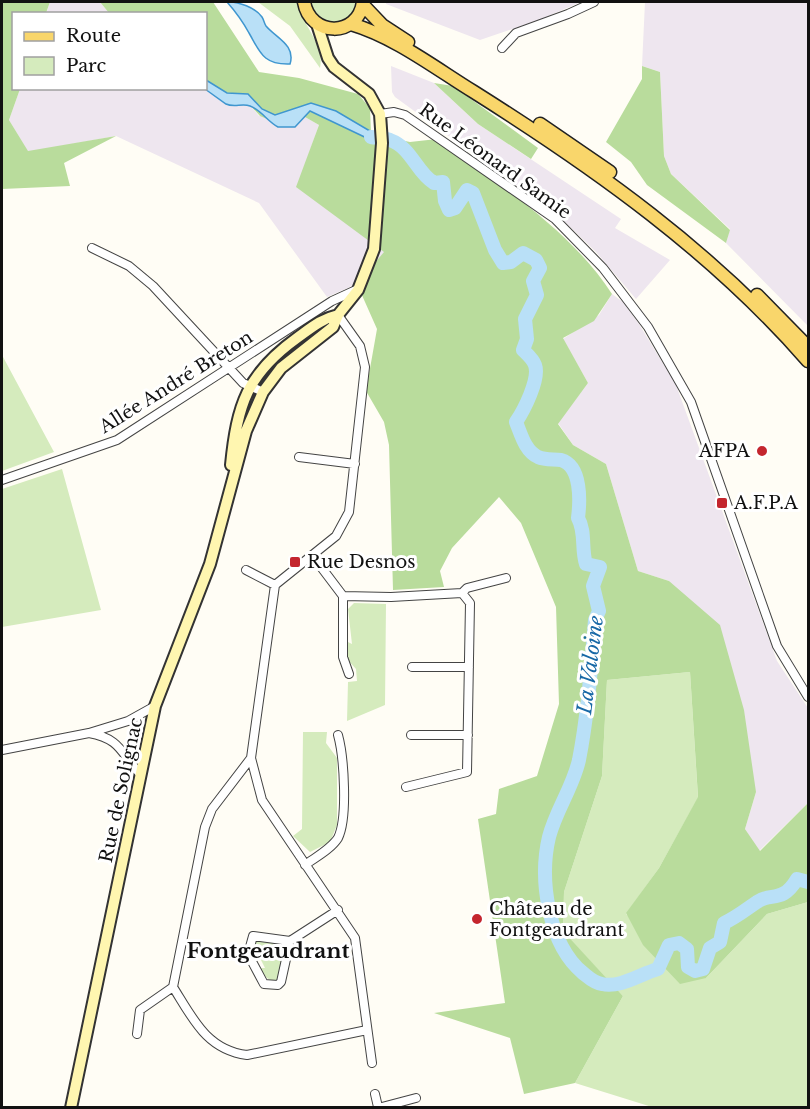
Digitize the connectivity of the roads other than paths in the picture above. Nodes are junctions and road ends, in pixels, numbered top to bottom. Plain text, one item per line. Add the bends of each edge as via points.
1 (304, 2) edge
2 (594, 2) edge
3 (363, 3) edge
4 (317, 24) junction
5 (351, 24) junction
6 (333, 30) junction
7 (324, 42) junction
8 (502, 48) dead end
9 (380, 114) junction
10 (92, 248) dead end
11 (358, 290) junction
12 (338, 315) junction
13 (808, 347) edge
14 (808, 361) edge
15 (230, 368) junction
16 (249, 386) junction
17 (263, 393) junction
18 (299, 457) dead end
19 (354, 464) junction
20 (2, 480) edge
21 (229, 488) junction
22 (312, 555) junction
23 (246, 570) dead end
24 (506, 578) dead end
25 (275, 585) junction
26 (462, 593) junction
27 (343, 596) junction
28 (469, 666) junction
29 (412, 667) dead end
30 (348, 674) dead end
31 (808, 696) edge
32 (155, 706) junction
33 (88, 733) junction
34 (338, 735) dead end
35 (411, 735) dead end
36 (468, 735) junction
37 (2, 750) edge
38 (251, 758) junction
39 (140, 774) junction
40 (406, 787) dead end
41 (305, 865) junction
42 (338, 910) junction
43 (290, 941) junction
44 (173, 987) junction
45 (367, 1030) junction
46 (137, 1034) dead end
47 (372, 1063) dead end
48 (375, 1094) dead end
49 (416, 1098) dead end
50 (71, 1107) edge
51 (378, 1107) edge

1 - 4 main road
2 - 8 street via 516,33
3 - 5 main road
3 - 13 main road via 397,35 574,145 649,201 737,276
4 - 6 main road
4 - 7 street
5 - 6 main road
5 - 14 main road via 406,50 586,165 650,212 732,282
6 - 7 street
7 - 9 street via 334,67 369,94
9 - 11 street, Rue de Solignac via 382,143 374,249
9 - 31 street, Rue Léonard Samie via 405,115 555,219 623,292 691,402 777,646
10 - 15 street via 129,266 153,286
11 - 12 street, Rue de Solignac
11 - 15 street, Allée André Breton via 332,301
12 - 16 street, Rue de Solignac via 323,319 276,353
12 - 17 street, Rue de Solignac via 333,327 281,368
12 - 19 street via 360,346 365,367
15 - 16 street
15 - 20 street, Allée André Breton via 117,440
16 - 17 street
16 - 21 street, Rue de Solignac via 238,412
17 - 21 street, Rue de Solignac via 246,431
18 - 19 street
19 - 22 street via 349,512 336,536
21 - 32 street, Rue de Solignac via 210,564
22 - 25 street
22 - 27 street
23 - 25 street
24 - 26 street via 466,588
25 - 38 street
26 - 27 street
26 - 28 street via 470,603
27 - 30 street via 343,657
28 - 29 street
28 - 36 street
32 - 33 street via 128,721
32 - 39 street, Rue de Solignac
33 - 37 street
33 - 39 street via 111,739
34 - 41 street via 343,751 342,828 331,846
35 - 36 street
36 - 40 street via 467,772
38 - 41 street via 262,800
38 - 44 street via 212,809 205,827
39 - 50 street, Rue de Solignac
41 - 42 street
42 - 43 street
42 - 45 street via 355,939
43 - 43 street via 281,982 264,984 248,954 252,937
44 - 45 street via 206,1038 217,1047 238,1054
44 - 46 street via 140,1010
45 - 47 street
48 - 51 street
49 - 51 street

